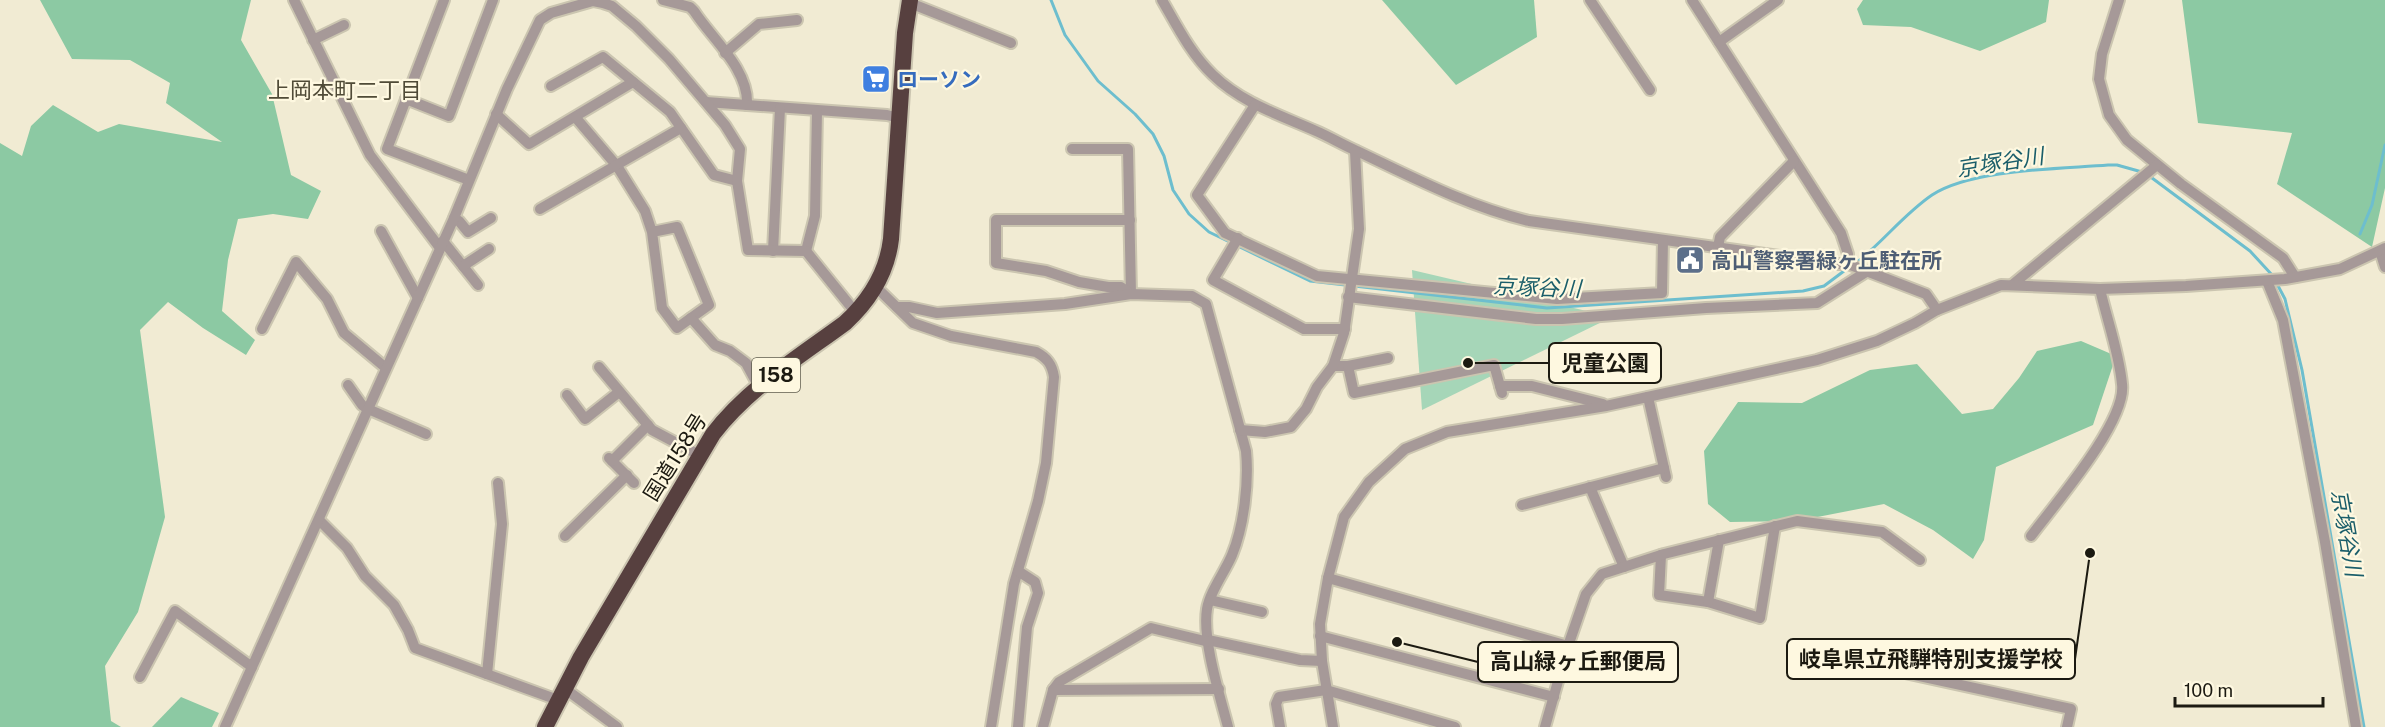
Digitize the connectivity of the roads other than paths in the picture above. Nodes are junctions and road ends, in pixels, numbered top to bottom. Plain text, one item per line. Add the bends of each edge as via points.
1 (294, 0) edge
2 (444, 0) edge
3 (493, 0) edge
4 (663, 0) edge
5 (1162, 0) edge
6 (1590, 0) edge
7 (1692, 0) edge
8 (1778, 0) edge
9 (2118, 0) edge
10 (585, 2) edge
11 (910, 2) edge
12 (797, 20) dead end
13 (344, 25) dead end
14 (313, 40) junction
15 (1719, 42) junction
16 (1011, 44) dead end
17 (725, 53) junction
18 (633, 82) junction
19 (551, 86) dead end
20 (1650, 90) dead end
21 (406, 99) junction
22 (706, 102) junction
23 (747, 105) junction
24 (1255, 105) junction
25 (780, 108) junction
26 (817, 111) junction
27 (496, 114) junction
28 (576, 117) junction
29 (899, 118) junction
30 (681, 128) junction
31 (1072, 149) dead end
32 (1355, 150) junction
33 (1794, 161) junction
34 (2157, 165) junction
35 (617, 166) junction
36 (469, 180) junction
37 (737, 181) junction
38 (540, 209) dead end
39 (454, 218) junction
40 (491, 218) dead end
41 (1130, 220) junction
42 (381, 231) dead end
43 (652, 232) junction
44 (1238, 238) junction
45 (1663, 240) junction
46 (441, 245) junction
47 (1718, 248) junction
48 (489, 249) dead end
49 (2383, 250) edge
50 (773, 251) junction
51 (806, 251) junction
52 (1844, 260) junction
53 (464, 266) junction
54 (2385, 267) edge
55 (1864, 271) junction
56 (2290, 278) junction
57 (2269, 280) junction
58 (478, 285) dead end
59 (2012, 285) junction
60 (876, 287) junction
61 (1350, 288) junction
62 (2100, 289) junction
63 (1131, 294) junction
64 (418, 298) junction
65 (897, 307) junction
66 (1937, 310) junction
67 (856, 313) junction
68 (691, 318) junction
69 (262, 329) dead end
70 (1345, 329) junction
71 (1388, 358) dead end
72 (1333, 366) junction
73 (1348, 366) junction
74 (599, 367) dead end
75 (387, 368) junction
76 (348, 385) dead end
77 (759, 387) junction
78 (619, 392) junction
79 (567, 395) dead end
80 (1648, 397) junction
81 (1609, 405) junction
82 (368, 410) junction
83 (648, 425) junction
84 (1240, 430) junction
85 (426, 434) dead end
86 (699, 455) junction
87 (498, 483) dead end
88 (1590, 488) junction
89 (1522, 505) dead end
90 (318, 520) junction
91 (1775, 526) junction
92 (2031, 536) dead end
93 (566, 537) dead end
94 (1719, 540) junction
95 (1661, 555) junction
96 (1920, 560) dead end
97 (1623, 567) junction
98 (1018, 571) junction
99 (1328, 578) junction
100 (1210, 600) junction
101 (1708, 602) junction
102 (1262, 612) dead end
103 (1320, 636) junction
104 (1209, 641) junction
105 (1568, 646) junction
106 (1804, 651) dead end
107 (1322, 662) junction
108 (252, 667) junction
109 (487, 674) junction
110 (140, 677) dead end
111 (1219, 689) junction
112 (1053, 690) junction
113 (1326, 690) junction
114 (561, 694) junction
115 (1554, 697) junction
116 (225, 727) edge
117 (545, 727) edge
118 (617, 727) edge
119 (992, 727) edge
120 (1018, 727) edge
121 (1043, 727) edge
122 (1228, 727) edge
123 (1280, 727) edge
124 (1334, 727) edge
125 (1453, 727) edge
126 (1545, 727) edge
127 (2067, 727) edge
128 (2356, 727) edge

1 - 14 street
2 - 21 street
3 - 21 street via 449,116
4 - 17 street via 690,7
5 - 24 street via 1196,56 1214,76
6 - 20 street
7 - 15 street
8 - 15 street
9 - 34 street via 2102,54 2103,97 2109,115 2127,140
10 - 22 street via 612,6 650,39
10 - 27 street via 540,20
11 - 16 street
11 - 29 highway, 国道158号 / 158
12 - 17 street via 759,24
13 - 14 street
14 - 46 street via 370,155
15 - 33 street
17 - 23 street via 742,75
18 - 19 street via 603,57
18 - 28 street
18 - 30 street via 670,112
21 - 36 street via 387,148
22 - 23 street
22 - 37 street via 740,149
23 - 25 street
24 - 32 street
24 - 44 street via 1197,195 1225,233
25 - 26 street
25 - 50 street
26 - 29 street
26 - 51 street via 815,216
27 - 28 street via 529,144
27 - 36 street
28 - 35 street
29 - 60 highway, 国道158号 / 158 via 891,239
30 - 35 street
30 - 37 street via 714,175
31 - 41 street via 1128,149
32 - 45 street via 1504,215
32 - 61 street via 1359,229
33 - 47 street via 1720,237
33 - 52 street via 1841,233
34 - 56 street via 2283,258
34 - 59 street
35 - 38 street
35 - 43 street
36 - 39 street
37 - 50 street via 748,250
39 - 40 street via 468,232
39 - 46 street
41 - 63 street
41 - 63 street via 996,220 996,263 1046,271 1108,288 1121,287
42 - 64 street
43 - 68 street via 662,308 677,328
43 - 68 street via 677,227 709,305
44 - 61 street
44 - 70 street via 1214,280 1304,329
45 - 47 street
45 - 61 street via 1662,293 1557,299
46 - 53 street
46 - 64 street
47 - 52 street
48 - 53 street
49 - 54 street
49 - 56 street via 2340,269
50 - 51 street
51 - 67 street
52 - 55 street
53 - 58 street
55 - 61 street via 1817,303 1562,319 1536,319
55 - 66 street via 1926,294
56 - 57 street
57 - 62 street
57 - 128 street via 2283,320
59 - 62 street
59 - 66 street via 1995,286
60 - 65 street
60 - 67 highway, 国道158号 / 158
61 - 70 street
62 - 92 street via 2123,385 2120,408 2110,430
63 - 65 street via 1065,304 937,313
63 - 84 street via 1192,296 1206,304
64 - 75 street
65 - 98 street via 925,328 1036,352 1053,368 1046,463
66 - 80 street via 1878,340 1817,360
67 - 77 highway, 国道158号 / 158
68 - 77 street via 716,345 746,363
69 - 75 street via 296,262 327,300 344,333
70 - 72 street
71 - 73 street
72 - 73 street
72 - 84 street via 1291,427 1265,432
73 - 81 street via 1354,393 1494,365 1501,390 1532,386
74 - 78 street
75 - 82 street
76 - 82 street
77 - 86 highway, 国道158号 / 158 via 723,422
78 - 79 street via 585,419
78 - 83 street
80 - 81 street
80 - 88 street via 1665,472
81 - 99 street via 1447,432 1405,449 1368,482 1344,517
82 - 85 street
82 - 90 street
83 - 86 street
83 - 93 street via 610,459 630,479
84 - 100 street via 1248,464 1241,521 1233,553
86 - 114 highway, 国道158号 / 158
87 - 109 street via 502,524
88 - 89 street
88 - 97 street
90 - 108 street
90 - 109 street via 394,605 416,648
91 - 94 street
91 - 96 street via 1797,520 1882,532
91 - 101 street via 1760,618
94 - 95 street
94 - 101 street
95 - 97 street
95 - 101 street via 1659,595
97 - 105 street via 1602,574 1586,594
98 - 119 street
98 - 120 street via 1035,582 1038,593 1027,627
99 - 103 street
99 - 105 street
100 - 102 street
100 - 104 street
103 - 107 street
103 - 115 street
104 - 107 street
104 - 111 street
104 - 112 street via 1151,628 1059,682
105 - 115 street
106 - 127 street via 2072,709
107 - 113 street
108 - 110 street via 175,611
108 - 116 street
109 - 114 street
111 - 112 street
111 - 122 street
112 - 121 street
113 - 123 street via 1279,697 1276,704
113 - 124 street
113 - 125 street
114 - 117 highway, 国道158号 / 158
114 - 118 street
115 - 126 street

